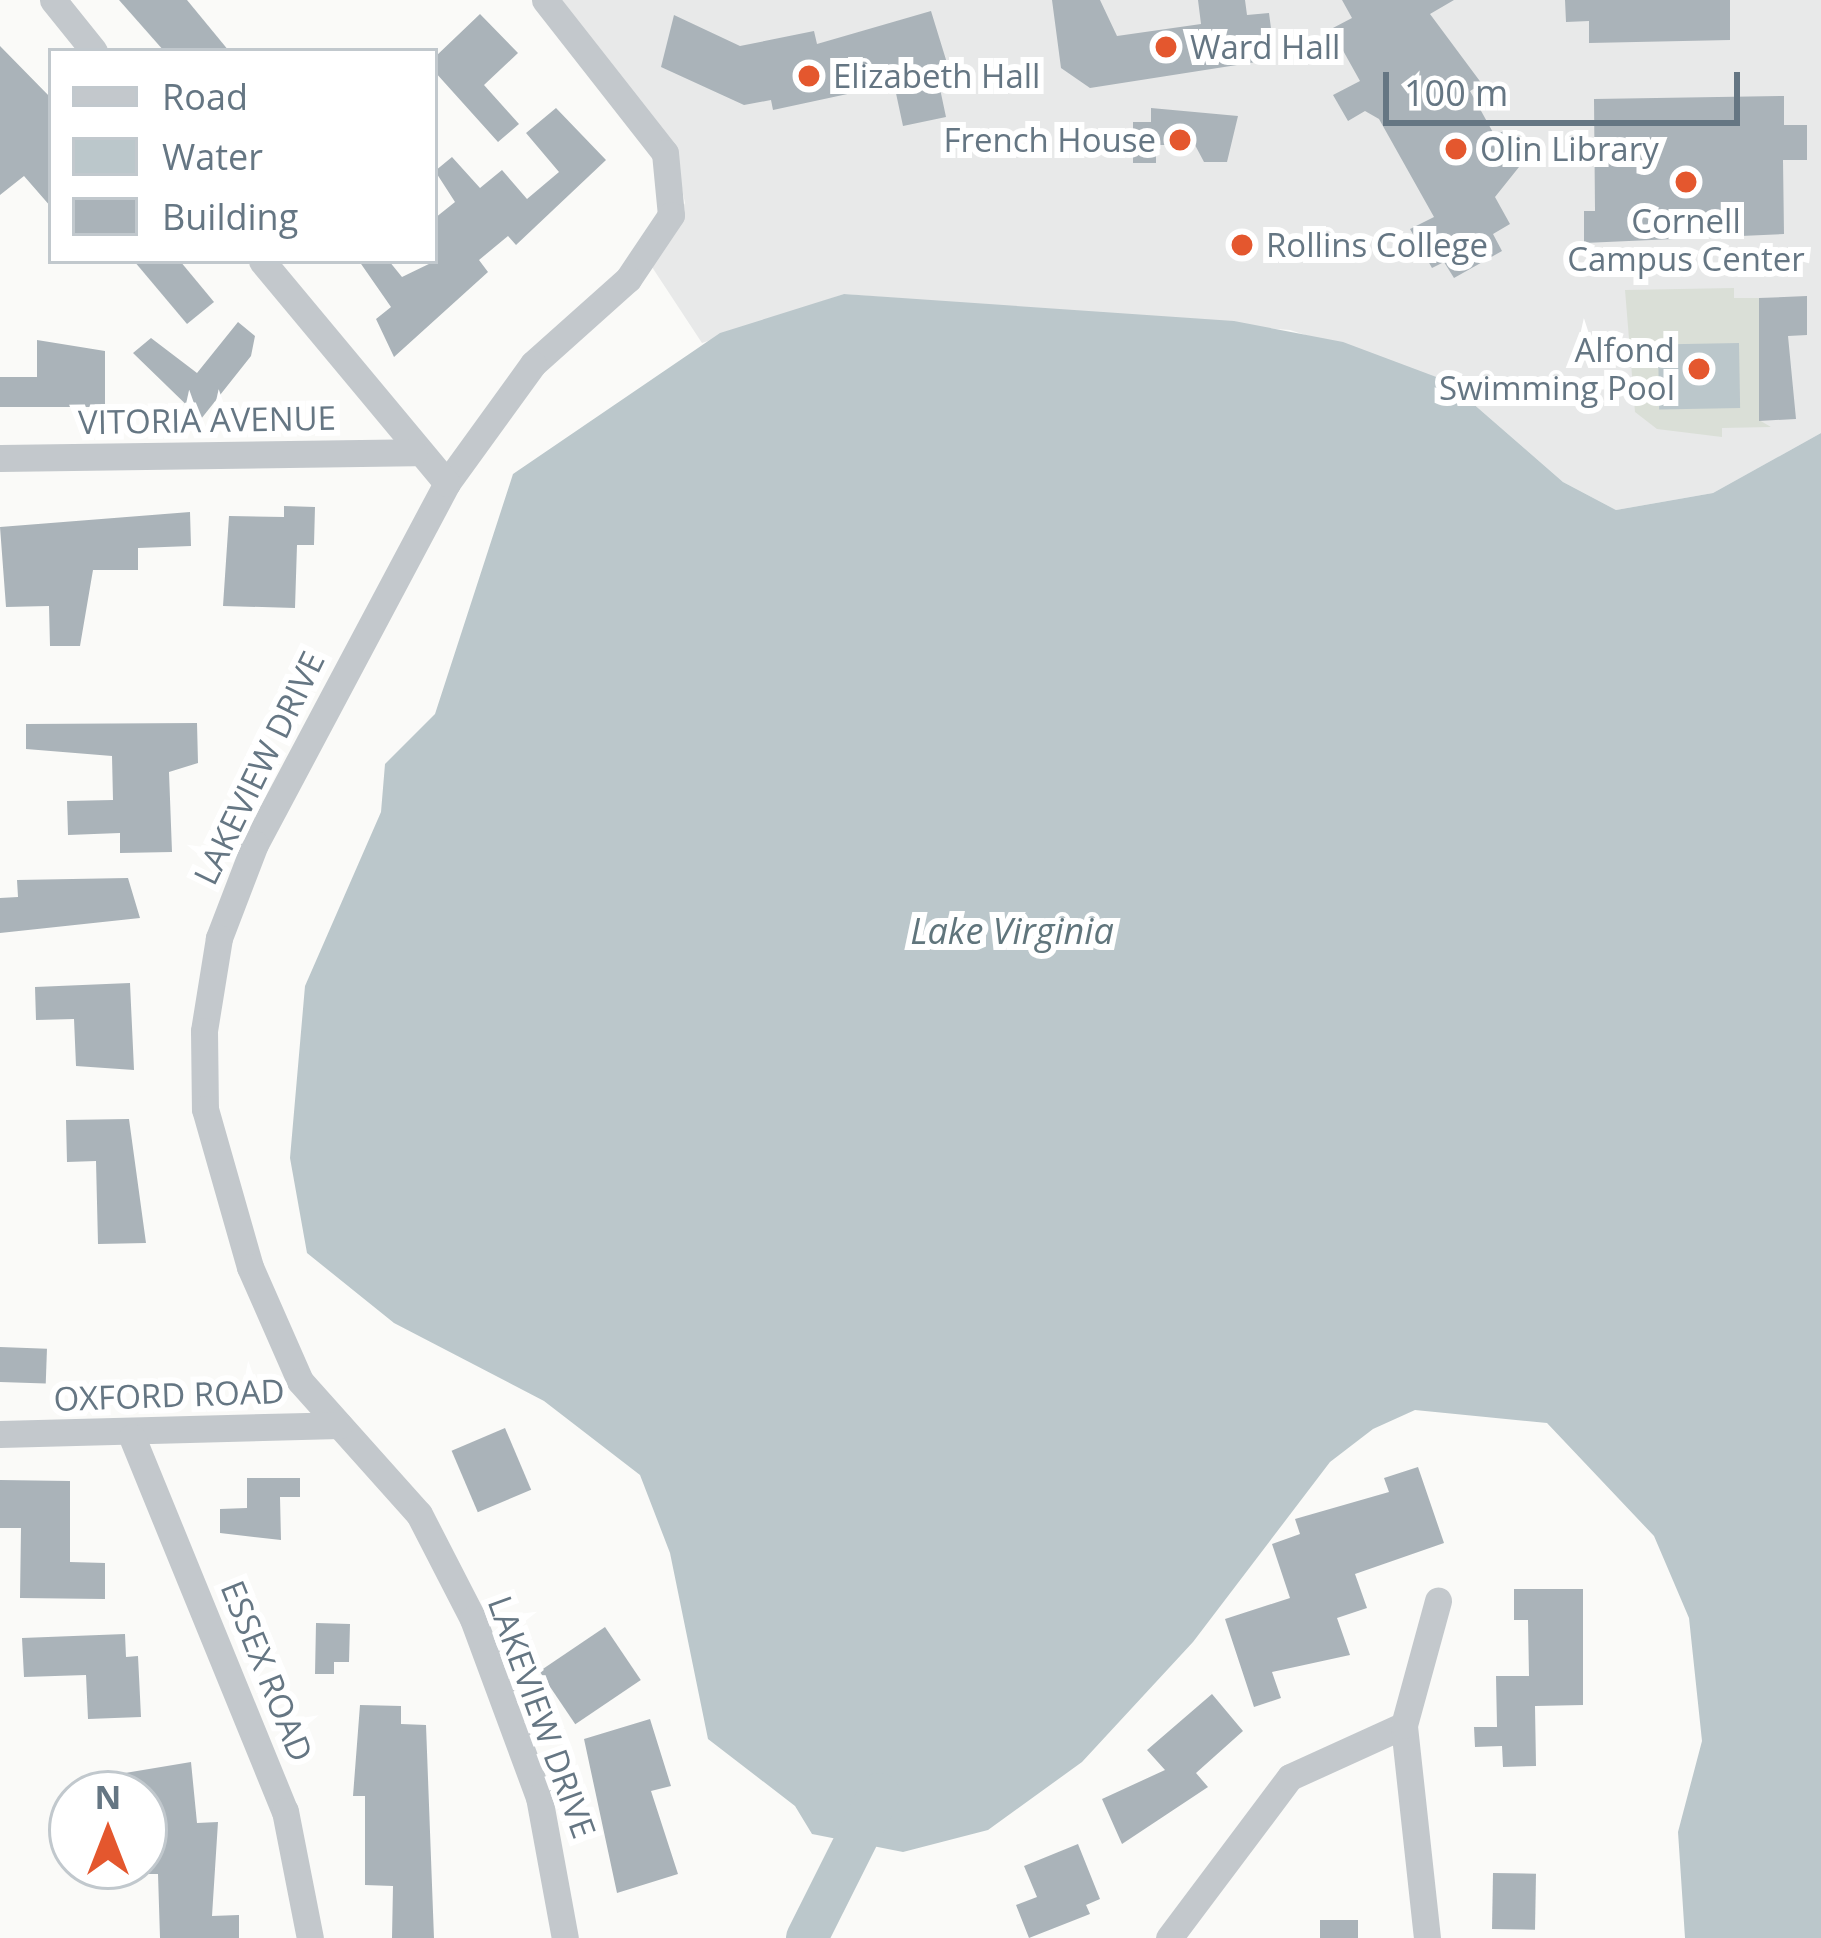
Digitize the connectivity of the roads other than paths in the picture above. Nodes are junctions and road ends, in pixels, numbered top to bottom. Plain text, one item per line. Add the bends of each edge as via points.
1 (53, 0) edge
2 (544, 0) edge
3 (92, 48) edge
4 (264, 264) edge
5 (415, 452) junction
6 (0, 458) edge
7 (447, 483) junction
8 (340, 1425) junction
9 (0, 1435) edge
10 (132, 1437) junction
11 (1438, 1600) dead end
12 (1404, 1725) junction
13 (310, 1938) edge
14 (565, 1938) edge
15 (1168, 1938) edge
16 (1427, 1938) edge

1 - 3 street
2 - 7 street, LAKEVIEW DRIVE via 665,153 671,215 628,279 533,364
4 - 5 street
5 - 6 street, VITORIA AVENUE
5 - 7 street
7 - 8 street, LAKEVIEW DRIVE via 255,844 219,938 204,1031 220,1182 300,1381
8 - 10 street, OXFORD ROAD
8 - 14 street, LAKEVIEW DRIVE via 419,1514 473,1619 539,1797
9 - 10 street, OXFORD ROAD
10 - 13 street, ESSEX ROAD via 285,1811
11 - 12 street
12 - 15 street via 1290,1777
12 - 16 street

